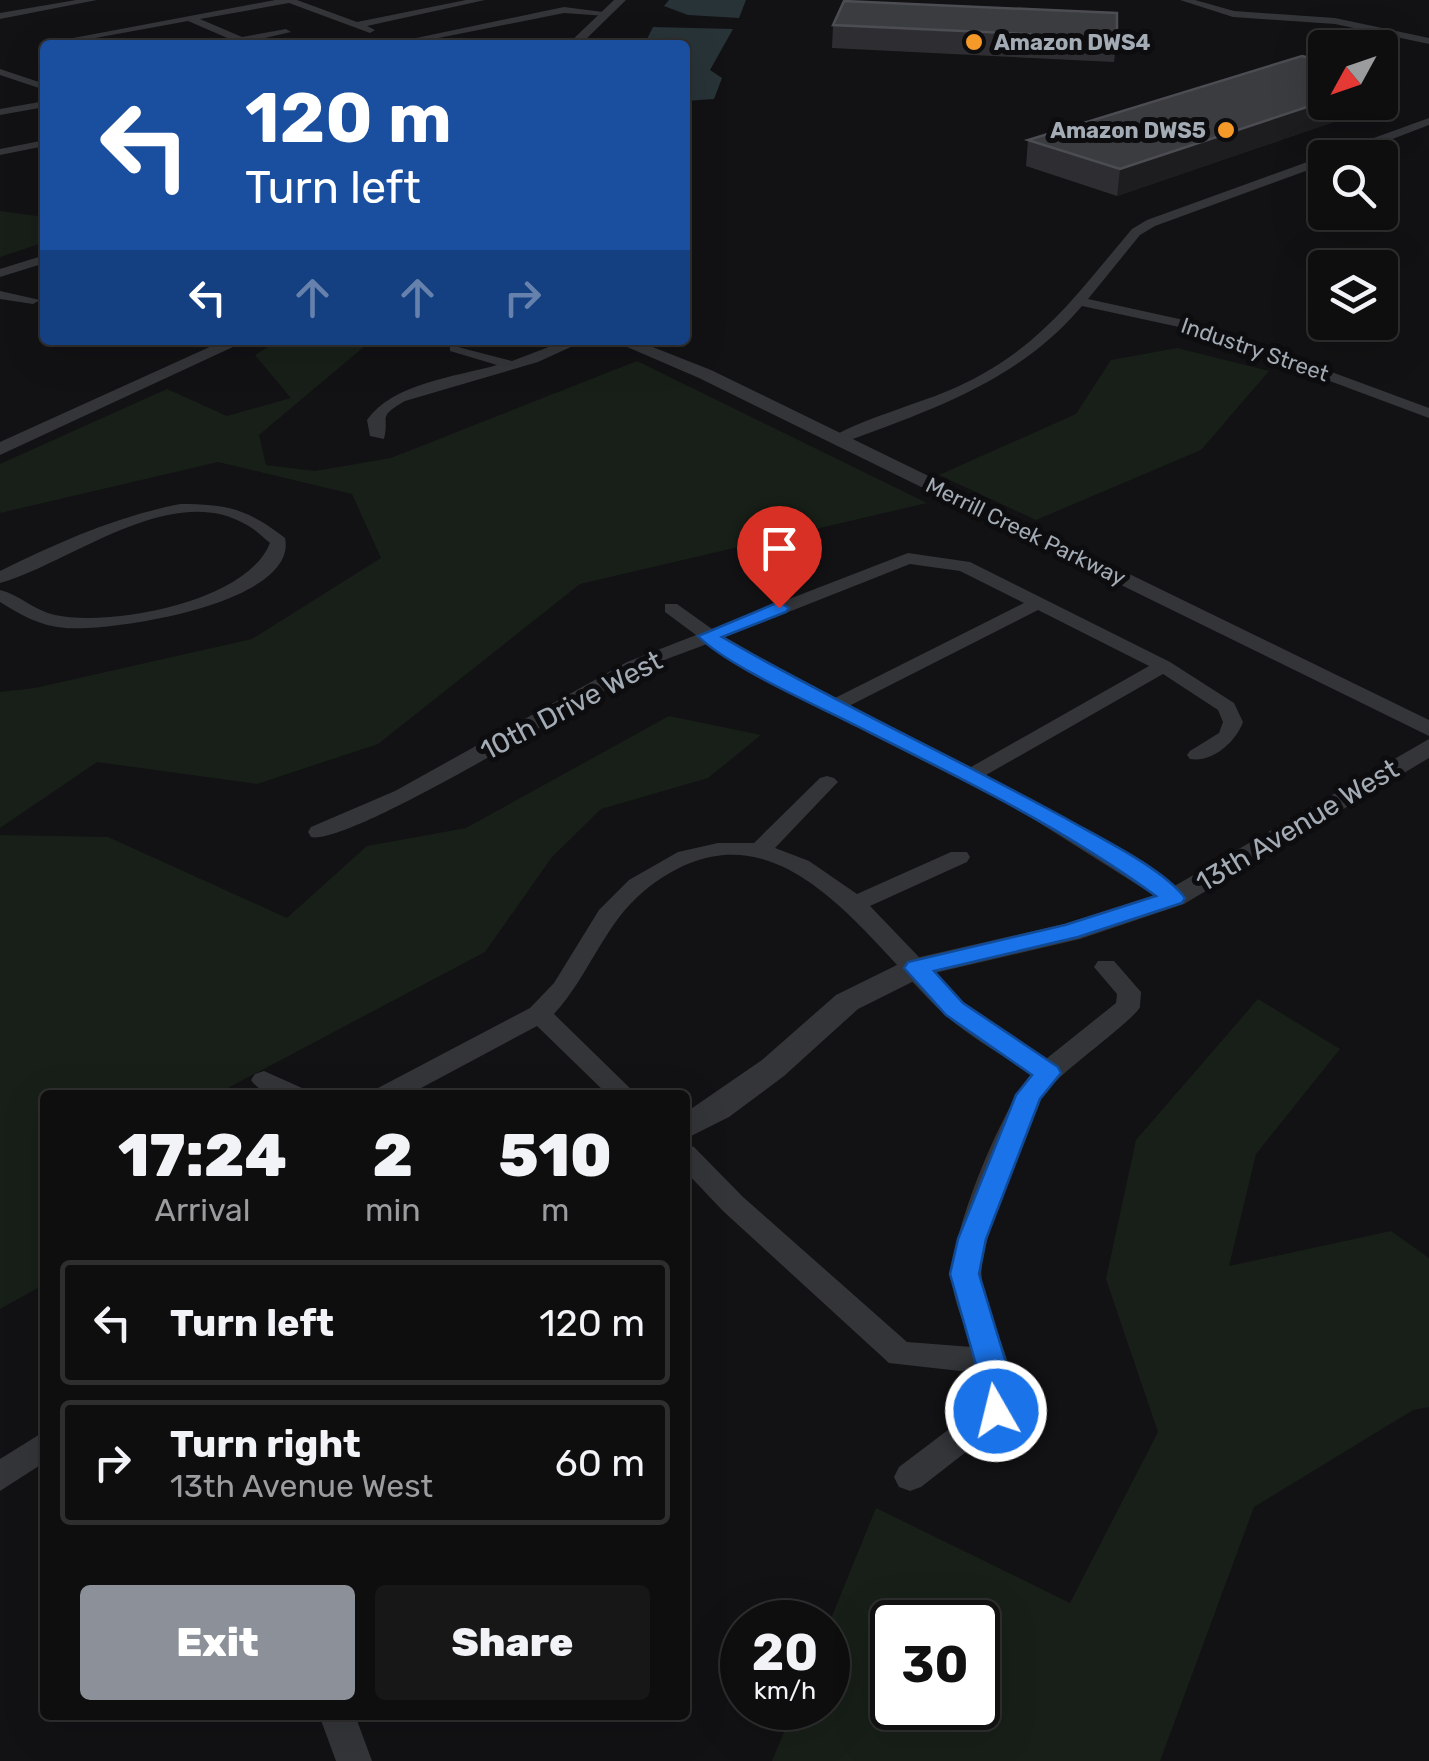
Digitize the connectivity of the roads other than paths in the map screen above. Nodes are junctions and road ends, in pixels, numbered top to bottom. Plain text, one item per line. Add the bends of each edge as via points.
1 (92, 0) edge
2 (290, 0) edge
3 (480, 0) edge
4 (620, 0) edge
5 (1185, 0) edge
6 (606, 13) junction
7 (0, 16) edge
8 (188, 18) junction
9 (356, 25) junction
10 (286, 32) dead end
11 (68, 40) edge
12 (240, 40) edge
13 (258, 40) edge
14 (388, 40) edge
15 (409, 40) edge
16 (578, 40) edge
17 (1429, 40) edge
18 (0, 72) edge
19 (40, 85) edge
20 (40, 105) edge
21 (0, 112) edge
22 (1429, 122) edge
23 (1378, 140) edge
24 (40, 144) edge
25 (1, 152) edge
26 (1308, 165) edge
27 (40, 261) edge
28 (0, 273) edge
29 (0, 295) edge
30 (33, 300) dead end
31 (1076, 301) junction
32 (229, 345) edge
33 (564, 345) edge
34 (632, 345) edge
35 (455, 348) dead end
36 (509, 364) junction
37 (1429, 413) edge
38 (378, 436) dead end
39 (836, 440) junction
40 (0, 450) edge
41 (0, 578) edge
42 (0, 595) edge
43 (1038, 603) junction
44 (671, 608) dead end
45 (707, 636) junction
46 (1164, 666) junction
47 (832, 707) junction
48 (1429, 729) edge
49 (1429, 746) edge
50 (1197, 755) dead end
51 (971, 775) junction
52 (828, 782) dead end
53 (319, 832) dead end
54 (760, 850) junction
55 (958, 857) dead end
56 (1174, 898) junction
57 (855, 904) junction
58 (1106, 967) dead end
59 (916, 968) junction
60 (540, 1014) junction
61 (1048, 1073) junction
62 (264, 1080) dead end
63 (284, 1090) edge
64 (396, 1090) edge
65 (619, 1090) edge
66 (690, 1124) edge
67 (690, 1159) edge
68 (988, 1361) junction
69 (40, 1449) edge
70 (0, 1477) edge
71 (910, 1477) dead end
72 (339, 1720) edge
73 (354, 1761) edge

1 - 7 street
2 - 8 street
2 - 9 street
3 - 9 street
4 - 6 street
5 - 17 street via 1233,14 1335,21
6 - 15 street via 564,10
6 - 16 street
8 - 11 street
8 - 12 street
9 - 14 street
10 - 13 street
18 - 19 street
20 - 21 street
22 - 23 street
24 - 25 street
26 - 31 street via 1151,222
27 - 28 street
29 - 30 street
31 - 37 street, Industry Street via 1197,327
31 - 39 street via 1016,361
32 - 40 street
33 - 36 street
34 - 39 street, Merrill Creek Parkway
35 - 36 street
36 - 38 street via 400,398 375,420
39 - 48 street, Merrill Creek Parkway
41 - 42 street via 146,516 208,508 256,520 279,542 274,559 233,592 125,619 50,620
43 - 45 street, 10th Drive West via 964,566 908,558
43 - 46 street
43 - 47 street
44 - 45 street
45 - 47 street
45 - 53 street, 10th Drive West via 634,666 403,796
46 - 50 street via 1227,707 1233,722 1228,736
46 - 51 street
47 - 51 street
49 - 56 street, 13th Avenue West
51 - 56 street via 1112,853
52 - 54 street
54 - 57 street via 801,866
54 - 60 street via 686,857 637,885 606,915 563,989
55 - 57 street
56 - 59 street, 13th Avenue West via 1070,932
57 - 59 street
58 - 61 street via 1129,992 1128,1006
59 - 61 street via 954,1009
59 - 66 street, 13th Avenue West via 847,1002 773,1068
60 - 64 street
60 - 65 street
61 - 68 street via 1029,1095 964,1274
62 - 63 street
67 - 68 street via 900,1354
68 - 71 street via 998,1389 996,1411
69 - 70 street
72 - 73 street

